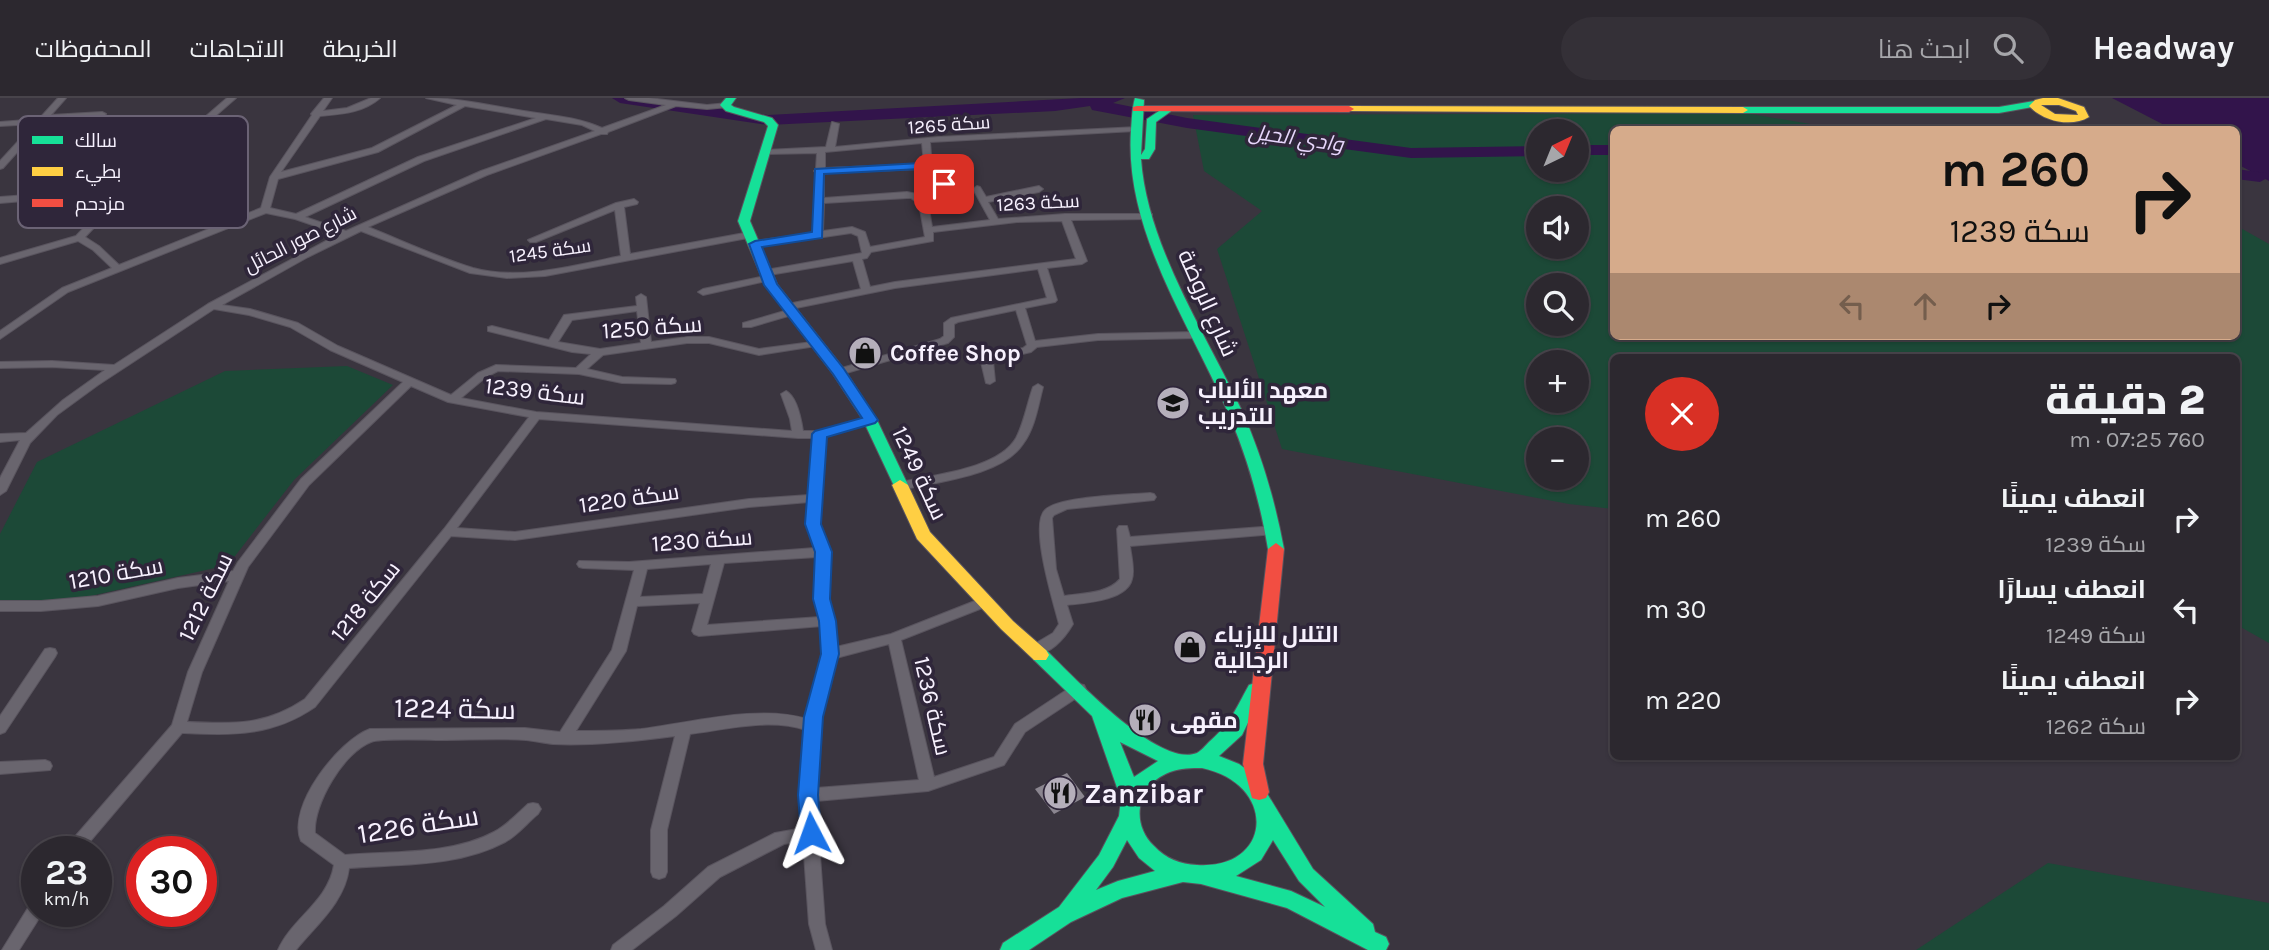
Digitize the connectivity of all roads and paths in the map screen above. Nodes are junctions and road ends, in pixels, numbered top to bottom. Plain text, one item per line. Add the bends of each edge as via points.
1 (62, 98) edge
2 (232, 98) edge
3 (328, 98) edge
4 (376, 98) edge
5 (430, 98) edge
6 (629, 98) edge
7 (2042, 101) edge
8 (667, 102) edge
9 (728, 102) edge
10 (1143, 104) edge
11 (462, 105) junction
12 (1170, 108) junction
13 (1999, 110) junction
14 (315, 114) junction
15 (46, 116) edge
16 (82, 116) edge
17 (100, 116) edge
18 (211, 116) edge
19 (548, 116) junction
20 (2056, 118) junction
21 (18, 122) edge
22 (0, 124) edge
23 (835, 124) dead end
24 (1135, 129) junction
25 (604, 132) junction
26 (926, 141) junction
27 (18, 145) edge
28 (18, 148) edge
29 (14, 149) junction
30 (826, 150) junction
31 (766, 152) junction
32 (0, 153) edge
33 (1145, 157) junction
34 (0, 166) edge
35 (928, 167) junction
36 (818, 171) junction
37 (274, 177) junction
38 (944, 184) dead end
39 (977, 189) dead end
40 (1039, 189) dead end
41 (18, 199) edge
42 (0, 200) edge
43 (983, 200) junction
44 (818, 201) junction
45 (634, 202) dead end
46 (950, 204) dead end
47 (619, 205) junction
48 (924, 207) junction
49 (1147, 208) junction
50 (265, 210) junction
51 (248, 217) edge
52 (297, 217) junction
53 (1065, 218) junction
54 (995, 221) junction
55 (89, 228) edge
56 (219, 228) edge
57 (361, 228) junction
58 (930, 230) junction
59 (347, 234) junction
60 (818, 235) junction
61 (79, 238) junction
62 (753, 239) junction
63 (533, 240) dead end
64 (866, 250) junction
65 (626, 256) junction
66 (857, 258) junction
67 (0, 261) edge
68 (1042, 267) junction
69 (117, 268) junction
70 (767, 276) junction
71 (866, 290) junction
72 (703, 292) dead end
73 (212, 306) junction
74 (1020, 307) junction
75 (789, 309) junction
76 (747, 325) dead end
77 (492, 329) dead end
78 (1197, 335) junction
79 (0, 336) edge
80 (816, 343) junction
81 (552, 344) junction
82 (1032, 344) junction
83 (646, 346) junction
84 (600, 352) junction
85 (0, 365) edge
86 (117, 368) junction
87 (579, 372) junction
88 (839, 372) junction
89 (410, 381) junction
90 (671, 381) dead end
91 (990, 381) dead end
92 (1038, 387) dead end
93 (786, 394) dead end
94 (452, 400) junction
95 (536, 415) junction
96 (870, 420) junction
97 (820, 434) junction
98 (798, 435) junction
99 (30, 436) junction
100 (0, 438) edge
101 (901, 485) junction
102 (0, 491) edge
103 (1150, 497) dead end
104 (815, 498) junction
105 (1274, 530) junction
106 (448, 532) junction
107 (823, 552) junction
108 (719, 559) junction
109 (583, 564) dead end
110 (642, 565) junction
111 (239, 575) junction
112 (708, 598) junction
113 (1058, 601) junction
114 (632, 602) junction
115 (985, 602) junction
116 (0, 606) edge
117 (828, 621) junction
118 (894, 638) junction
119 (1036, 650) junction
120 (50, 653) dead end
121 (830, 654) junction
122 (1264, 667) junction
123 (1079, 689) junction
124 (1095, 708) junction
125 (178, 727) junction
126 (813, 727) junction
127 (0, 728) edge
128 (684, 730) junction
129 (565, 737) junction
130 (1202, 760) junction
131 (1179, 761) junction
132 (45, 766) dead end
133 (0, 768) edge
134 (928, 785) junction
135 (1258, 792) junction
136 (808, 795) junction
137 (1131, 799) junction
138 (533, 809) dead end
139 (1266, 811) junction
140 (1128, 818) junction
141 (811, 833) junction
142 (86, 836) edge
143 (342, 862) junction
144 (659, 872) dead end
145 (1181, 874) junction
146 (1203, 877) junction
147 (1064, 915) junction
148 (25, 927) edge
149 (1382, 947) edge
150 (10, 950) edge
151 (286, 950) edge
152 (619, 950) edge
153 (824, 950) edge
154 (1011, 950) edge

1 - 15 street
2 - 18 street
3 - 14 street
4 - 14 street via 365,107
5 - 11 street
6 - 8 street
7 - 13 main road
7 - 20 main road via 2039,112
7 - 20 main road via 2080,109 2085,115 2074,120
8 - 9 street via 707,107
8 - 25 street, شارع صور الحائل
9 - 31 main road, سكة 1249 via 772,122
10 - 12 main road
10 - 24 main road, شارع الروضة
10 - 33 main road, شارع الروضة
11 - 19 street
11 - 37 street via 375,150
12 - 13 main road
12 - 33 main road via 1151,121
13 - 20 main road
14 - 37 street
16 - 17 street
19 - 25 street
19 - 52 street via 421,159
21 - 22 street
23 - 30 street
24 - 26 street, سكة 1265
24 - 49 main road, شارع الروضة via 1140,192
25 - 57 street, شارع صور الحائل via 486,172
26 - 30 street, سكة 1265
26 - 35 street
27 - 29 street
28 - 29 street
29 - 32 street
29 - 34 street
30 - 31 street, سكة 1265
30 - 36 street
31 - 62 main road, سكة 1249 via 744,221
33 - 49 main road, شارع الروضة
35 - 36 street
35 - 38 street
36 - 44 street
37 - 50 street
39 - 43 street
40 - 43 street
41 - 42 street
43 - 54 street
44 - 48 street via 907,195 919,199
44 - 60 street
45 - 47 street
46 - 48 street
47 - 63 street
47 - 65 street
48 - 58 street
49 - 53 street, سكة 1263
49 - 78 main road, شارع الروضة via 1155,238
50 - 51 street
50 - 52 street
52 - 59 street
53 - 54 street, سكة 1263
53 - 68 street via 1082,261
54 - 58 street, سكة 1263
55 - 61 street
56 - 69 street
57 - 59 street, شارع صور الحائل
57 - 65 street, سكة 1245 via 488,274 545,273
58 - 64 street, سكة 1263 via 930,239
59 - 73 street, شارع صور الحائل
60 - 62 street, سكة 1245
60 - 64 street, سكة 1245 via 858,230
61 - 67 street
61 - 69 street
62 - 65 street, سكة 1245
62 - 70 main road, سكة 1249
64 - 66 street via 866,255
66 - 70 street
66 - 71 street
68 - 71 street
68 - 74 street via 1052,300
69 - 79 street via 65,290
70 - 72 street
70 - 75 main road, سكة 1249
71 - 75 street
73 - 86 street, شارع صور الحائل
73 - 89 street, سكة 1239 via 274,318
74 - 82 street
74 - 88 street via 955,320 949,323 949,337 944,341
75 - 76 street
75 - 80 main road, سكة 1249
77 - 81 street, سكة 1250
78 - 82 street
78 - 105 main road, شارع الروضة via 1261,474
80 - 83 street, سكة 1250 via 759,352 709,341
80 - 88 main road, سكة 1249
81 - 83 street via 568,317 641,303
81 - 84 street, سكة 1250
82 - 91 street via 1027,350 989,359
83 - 84 street, سكة 1250
84 - 87 street
85 - 86 street
86 - 99 street, شارع صور الحائل
87 - 90 street via 622,380
87 - 94 street via 496,368
88 - 96 main road, سكة 1249
89 - 94 street, سكة 1239
89 - 111 street, سكة 1212 via 304,482
92 - 101 street via 1018,444 1003,457
93 - 98 street
94 - 95 street, سكة 1239
95 - 98 street, سكة 1239
95 - 106 street, سكة 1218
96 - 97 street, سكة 1239
96 - 101 main road, سكة 1249
97 - 98 street, سكة 1239
97 - 104 street
99 - 100 street
99 - 102 street, شارع صور الحائل
101 - 115 main road, سكة 1249 via 923,535
103 - 113 street via 1065,505 1050,512 1046,518 1050,569
104 - 106 street, سكة 1220 via 515,536
104 - 107 street via 813,524
105 - 113 street via 1123,535 1123,587 1114,593
105 - 122 main road, شارع الروضة
106 - 125 street, سكة 1218 via 310,703 295,715 248,729
107 - 108 street, سكة 1230
107 - 117 street via 822,599
108 - 110 street, سكة 1230
108 - 112 street
109 - 110 street, سكة 1230
110 - 114 street
111 - 116 street, سكة 1210 via 98,601
111 - 125 street, سكة 1212 via 205,648
112 - 114 street
112 - 117 street via 699,631
113 - 119 street via 1065,629
114 - 129 street via 619,651
115 - 118 street, سكة 1236
115 - 119 main road, سكة 1249
117 - 121 street
118 - 121 street, سكة 1236
118 - 134 street, سكة 1236
119 - 123 main road, سكة 1249
120 - 127 street
121 - 126 street
122 - 130 main road, شارع الروضة via 1232,736
122 - 135 main road, شارع الروضة via 1253,764
123 - 124 main road, سكة 1249
123 - 134 street via 1020,728 999,761
124 - 131 main road, سكة 1249 via 1140,745
124 - 137 main road, سكة 1249
125 - 142 street, سكة 1212
126 - 128 street, سكة 1224 via 791,720 758,719
126 - 136 street
128 - 129 street, سكة 1224
128 - 144 street via 659,830
129 - 143 street, سكة 1224 via 379,733 362,740 344,755 321,787 306,818 307,836
130 - 131 main road
130 - 135 main road via 1244,776
131 - 137 main road via 1150,775
132 - 133 street
134 - 136 street
135 - 139 main road
136 - 141 street
137 - 140 main road
138 - 143 street, سكة 1226 via 501,837 481,846
139 - 146 main road via 1266,831 1258,849 1225,873
139 - 149 main road via 1306,875
140 - 145 main road via 1143,853
140 - 147 main road via 1106,862
141 - 152 street via 781,838 714,872
141 - 153 street via 817,924
143 - 151 street via 323,909
145 - 146 main road
145 - 147 main road via 1118,891
146 - 149 main road via 1291,900
147 - 154 main road
148 - 150 street

